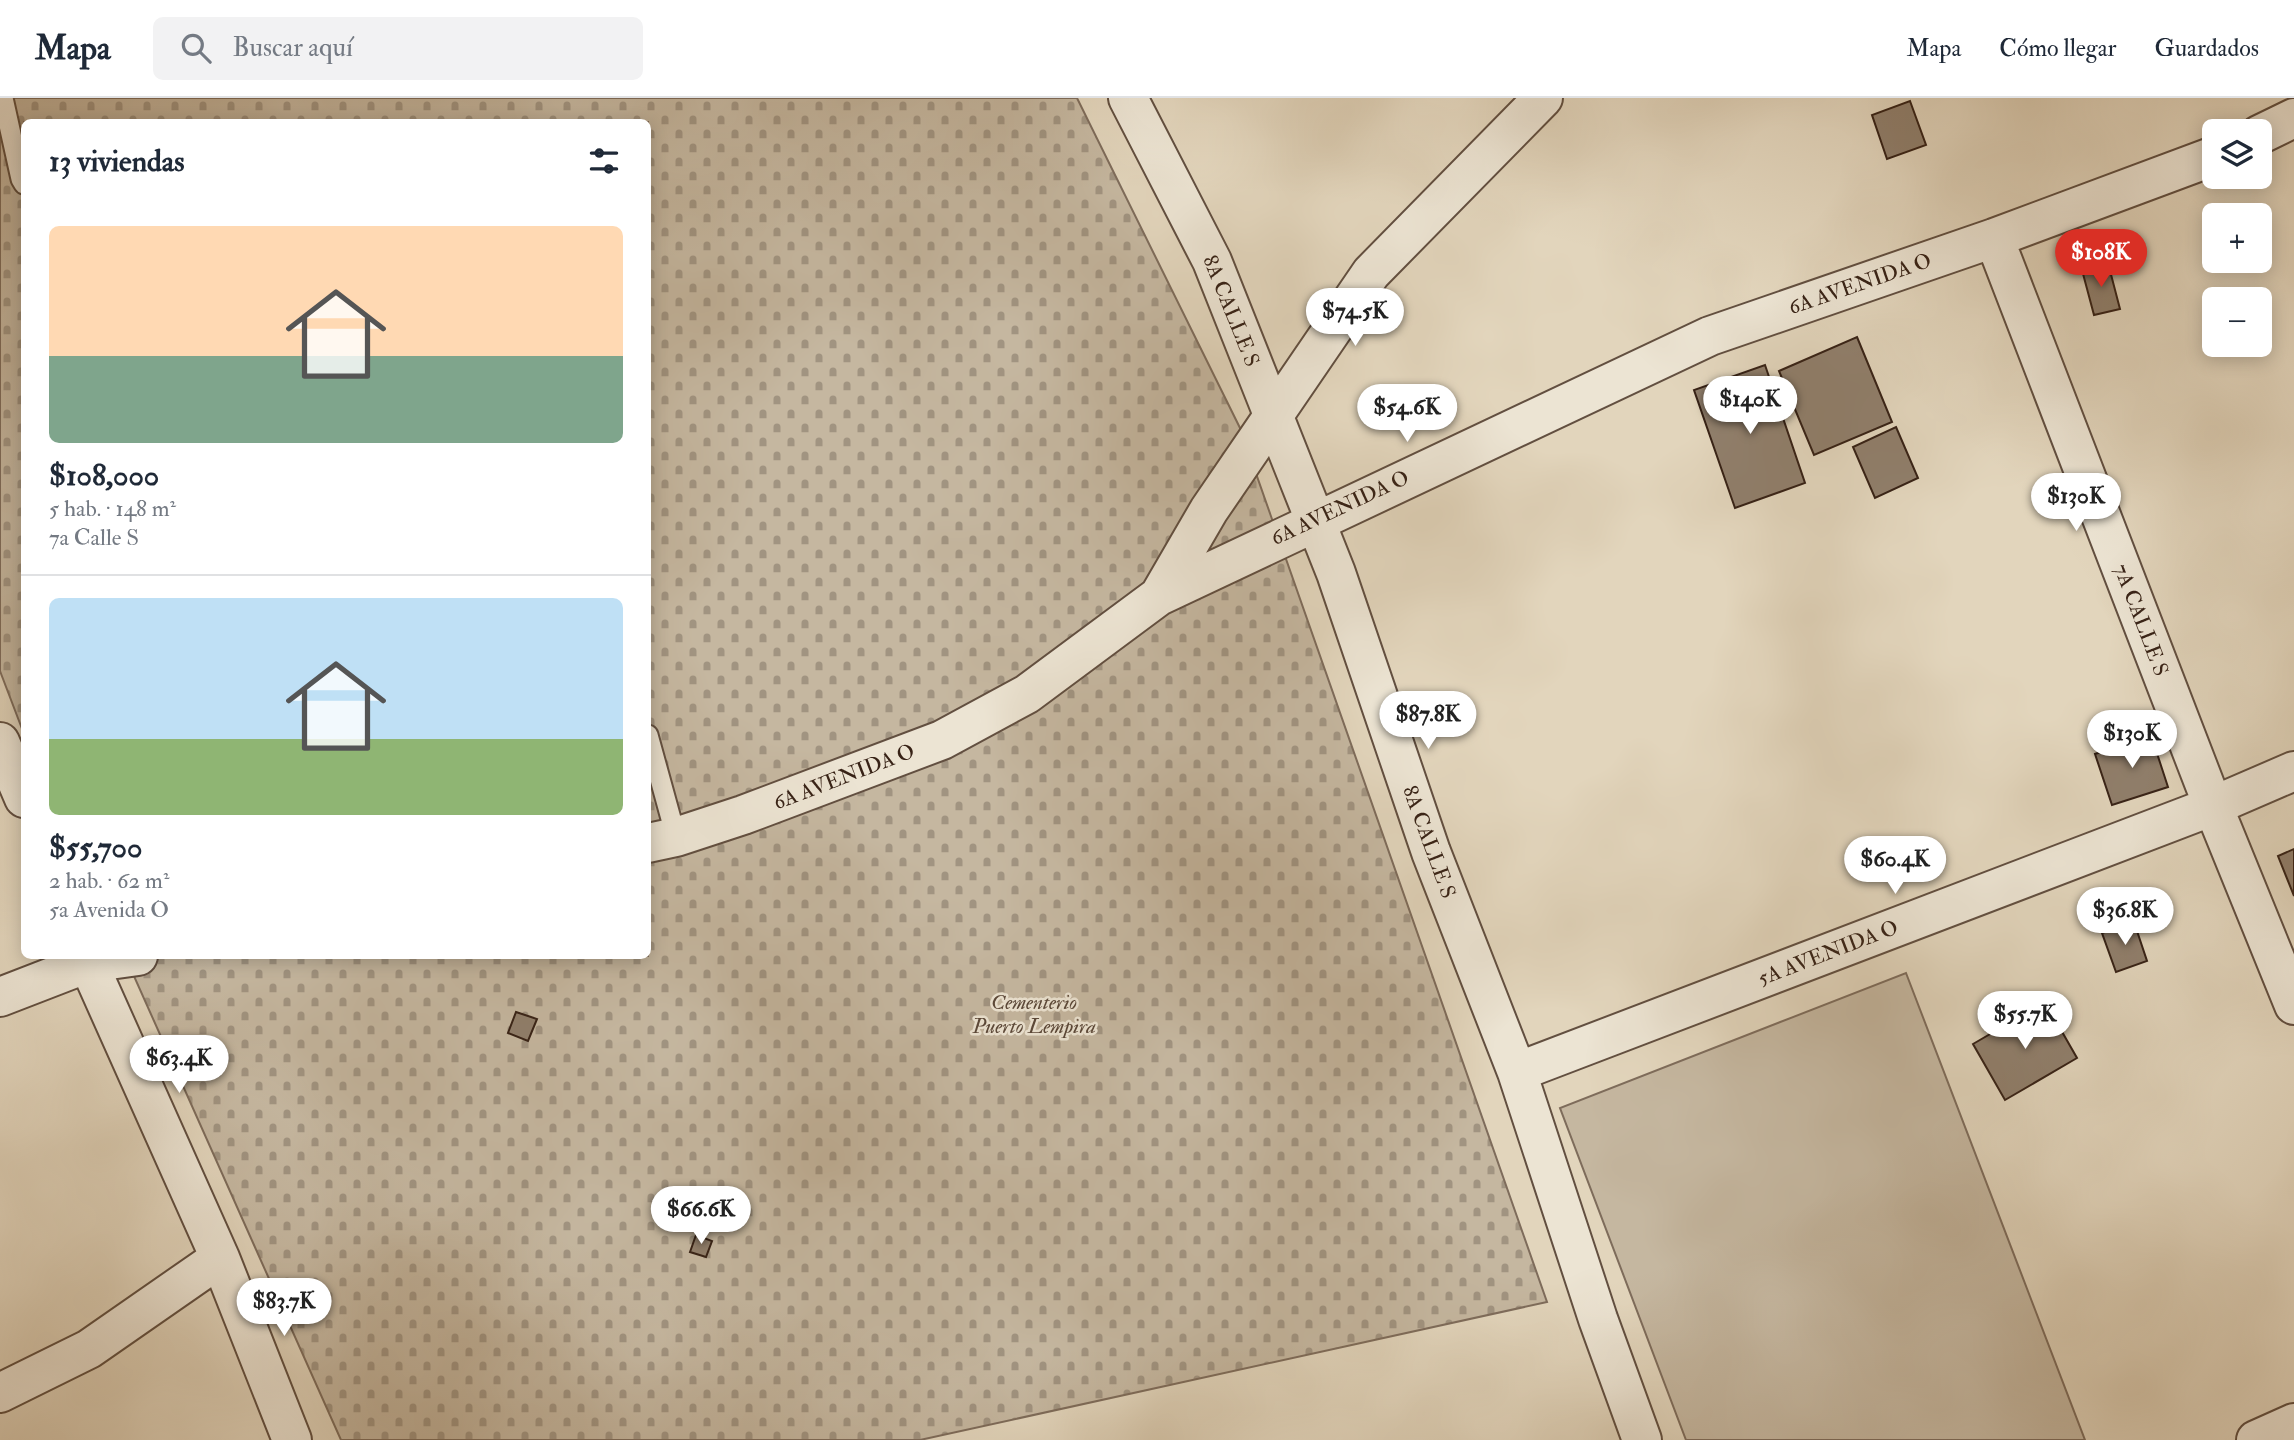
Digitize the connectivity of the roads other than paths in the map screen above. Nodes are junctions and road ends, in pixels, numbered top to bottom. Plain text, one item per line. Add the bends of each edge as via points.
1 (3, 98) edge
2 (1128, 98) edge
3 (1543, 98) edge
4 (2294, 118) edge
5 (2272, 129) edge
6 (0, 156) edge
7 (2202, 160) edge
8 (21, 177) edge
9 (21, 180) edge
10 (1994, 238) junction
11 (1273, 415) junction
12 (1314, 520) junction
13 (1159, 596) junction
14 (0, 742) edge
15 (651, 758) edge
16 (2294, 771) edge
17 (21, 791) edge
18 (2213, 806) junction
19 (662, 840) edge
20 (86, 959) edge
21 (0, 997) edge
22 (2294, 1005) edge
23 (1517, 1072) junction
24 (219, 1258) junction
25 (0, 1393) edge
26 (2294, 1423) edge
27 (292, 1440) edge
28 (1642, 1440) edge
29 (2256, 1440) edge

1 - 8 lane
2 - 11 street, 8A CALLE S via 1212,261
3 - 11 street via 1371,273
4 - 5 street
6 - 9 lane
7 - 10 street, 6A AVENIDA O
10 - 12 street, 6A AVENIDA O via 1710,336
10 - 18 street, 7A CALLE S
11 - 12 street, 8A CALLE S
11 - 13 street via 1192,536
12 - 13 street, 6A AVENIDA O
12 - 23 street, 8A CALLE S via 1431,852
13 - 19 street, 6A AVENIDA O via 1027,694 987,718 898,758
14 - 17 street
15 - 19 lane
16 - 18 street, 5A AVENIDA O
18 - 22 street, 7A CALLE S
18 - 23 street, 5A AVENIDA O
20 - 21 street
20 - 24 street
23 - 28 street, 8A CALLE S
24 - 25 street via 89,1349
24 - 27 street
26 - 29 street

